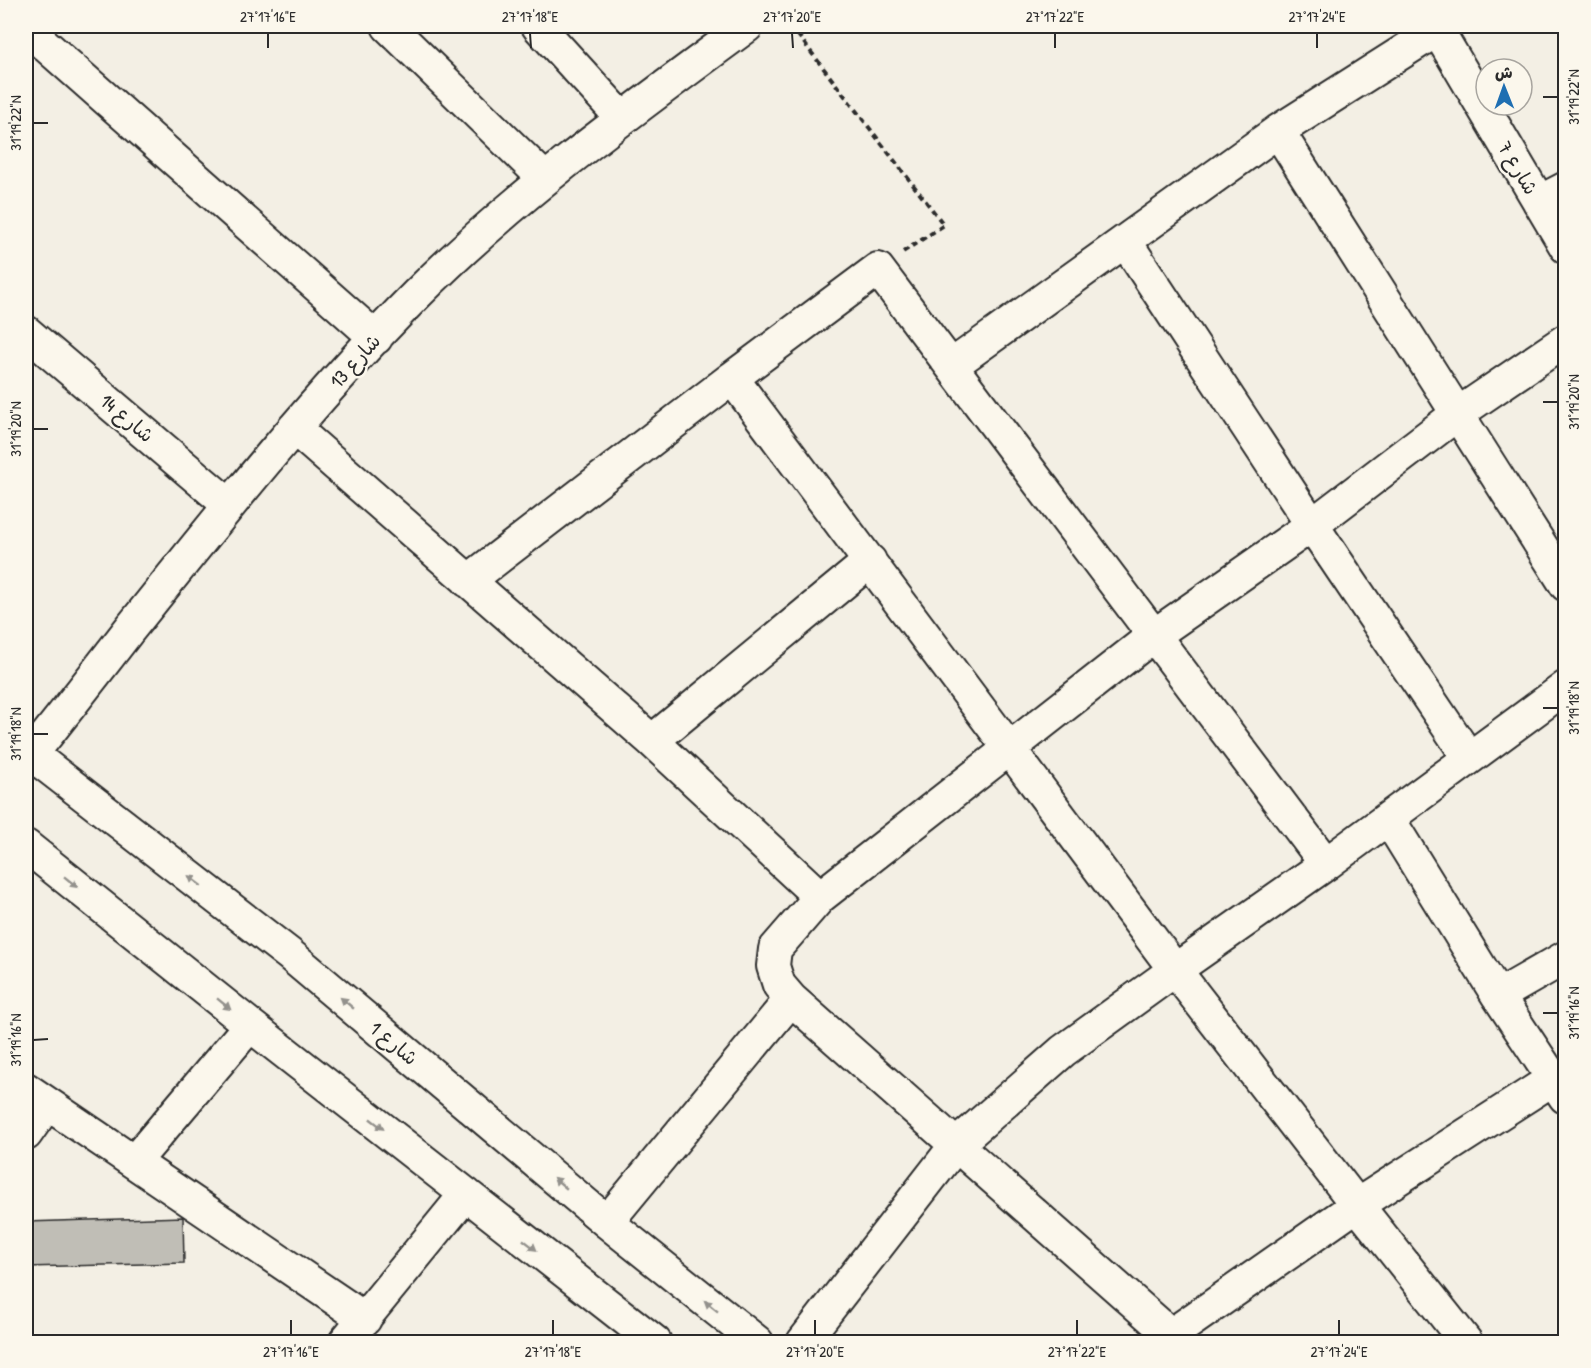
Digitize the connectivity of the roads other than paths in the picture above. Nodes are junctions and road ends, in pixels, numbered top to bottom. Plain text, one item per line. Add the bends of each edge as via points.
1 (388, 26) edge
2 (538, 26) edge
3 (747, 26) edge
4 (26, 28) edge
5 (1436, 28) edge
6 (622, 118) junction
7 (1278, 131) junction
8 (544, 178) junction
9 (1552, 195) edge
10 (1125, 241) junction
11 (1566, 248) edge
12 (26, 332) edge
13 (376, 338) junction
14 (1566, 340) edge
15 (951, 366) junction
16 (732, 378) junction
17 (1456, 415) junction
18 (294, 428) junction
19 (229, 505) junction
20 (1312, 525) junction
21 (870, 561) junction
22 (468, 581) junction
23 (1566, 585) edge
24 (1153, 636) junction
25 (1566, 687) edge
26 (652, 741) junction
27 (1009, 748) junction
28 (27, 755) edge
29 (1469, 758) junction
30 (1388, 818) junction
31 (26, 846) edge
32 (1326, 864) junction
33 (820, 897) junction
34 (1566, 957) edge
35 (1175, 970) junction
36 (1498, 996) junction
37 (791, 999) junction
38 (250, 1025) junction
39 (1560, 1088) edge
40 (36, 1096) edge
41 (26, 1134) edge
42 (956, 1145) junction
43 (134, 1162) junction
44 (466, 1194) junction
45 (1357, 1204) junction
46 (607, 1222) junction
47 (365, 1318) junction
48 (1166, 1339) edge
49 (345, 1342) edge
50 (655, 1342) edge
51 (757, 1342) edge
52 (803, 1342) edge
53 (1466, 1342) edge

1 - 8 street
2 - 6 street
3 - 6 street, شارع 13
4 - 13 street
5 - 7 street
5 - 9 street, شارع 7
6 - 8 street, شارع 13
7 - 10 street
7 - 17 street
8 - 13 street, شارع 13 via 457,255
9 - 11 street, شارع 7
10 - 15 street
10 - 20 street
12 - 19 street, شارع 14
13 - 18 street, شارع 13
14 - 17 street
15 - 16 street via 878,269
15 - 24 street
16 - 21 street
16 - 22 street
17 - 20 street
17 - 23 street
18 - 19 street, شارع 13
18 - 22 street
19 - 28 street, شارع 13
20 - 24 street
20 - 29 street
21 - 26 street
21 - 27 street
22 - 26 street
24 - 27 street
24 - 32 street
25 - 29 street
26 - 33 street
27 - 33 street
27 - 35 street
46 -> 28 street, شارع 1 via 289,954
29 - 30 street
30 - 32 street
30 - 36 street
31 -> 38 street
32 - 35 street
33 - 37 street via 775,949 773,966 779,985
34 - 36 street
35 - 42 street via 1063,1051
35 - 45 street
36 - 39 street
37 - 42 street
37 - 46 street
38 - 43 street
38 -> 44 street
39 - 45 street
40 - 41 street
40 - 43 street
42 - 48 street
42 - 52 street
43 - 47 street
44 - 47 street
44 -> 50 street
45 - 48 street
45 - 53 street
51 -> 46 street, شارع 1
47 - 49 street

